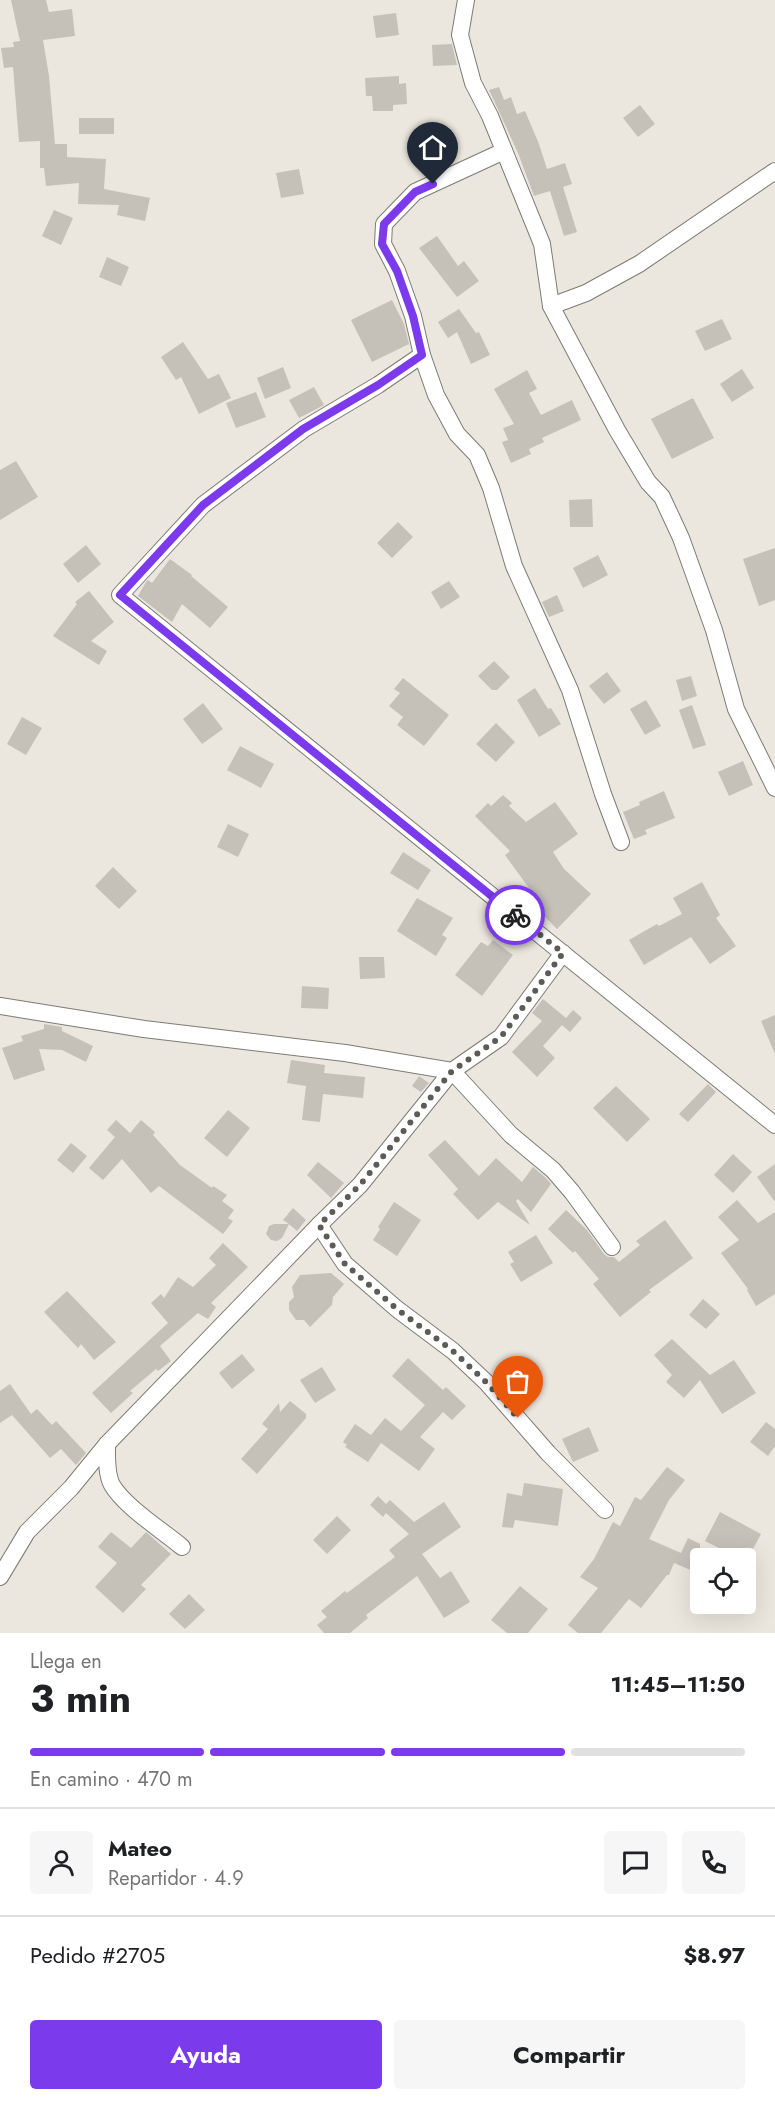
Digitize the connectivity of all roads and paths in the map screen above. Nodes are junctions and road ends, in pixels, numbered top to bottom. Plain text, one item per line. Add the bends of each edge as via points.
1 (466, 0) edge
2 (504, 151) junction
3 (775, 171) edge
4 (551, 306) junction
5 (422, 355) junction
6 (775, 788) edge
7 (621, 842) dead end
8 (563, 953) junction
9 (0, 1006) edge
10 (452, 1071) junction
11 (775, 1125) edge
12 (319, 1225) junction
13 (612, 1247) dead end
14 (107, 1444) junction
15 (605, 1510) dead end
16 (182, 1547) dead end
17 (0, 1576) edge

1 - 2 street via 460,35 473,83
2 - 4 street via 542,244
2 - 5 street via 415,192 384,224 382,244 397,271
3 - 4 street via 639,264 586,293
4 - 6 street via 617,429 648,482 662,497 714,630 736,709
5 - 7 street via 436,394 457,434 477,455 491,488 514,566 570,690
5 - 8 street via 303,429 203,505 120,595
8 - 10 street via 501,1037
8 - 11 street
9 - 10 street
10 - 12 street via 360,1185
10 - 13 street via 511,1135 559,1177
12 - 14 street
12 - 15 street via 345,1264 487,1383
14 - 16 street via 111,1484 129,1504
14 - 17 street via 27,1532

